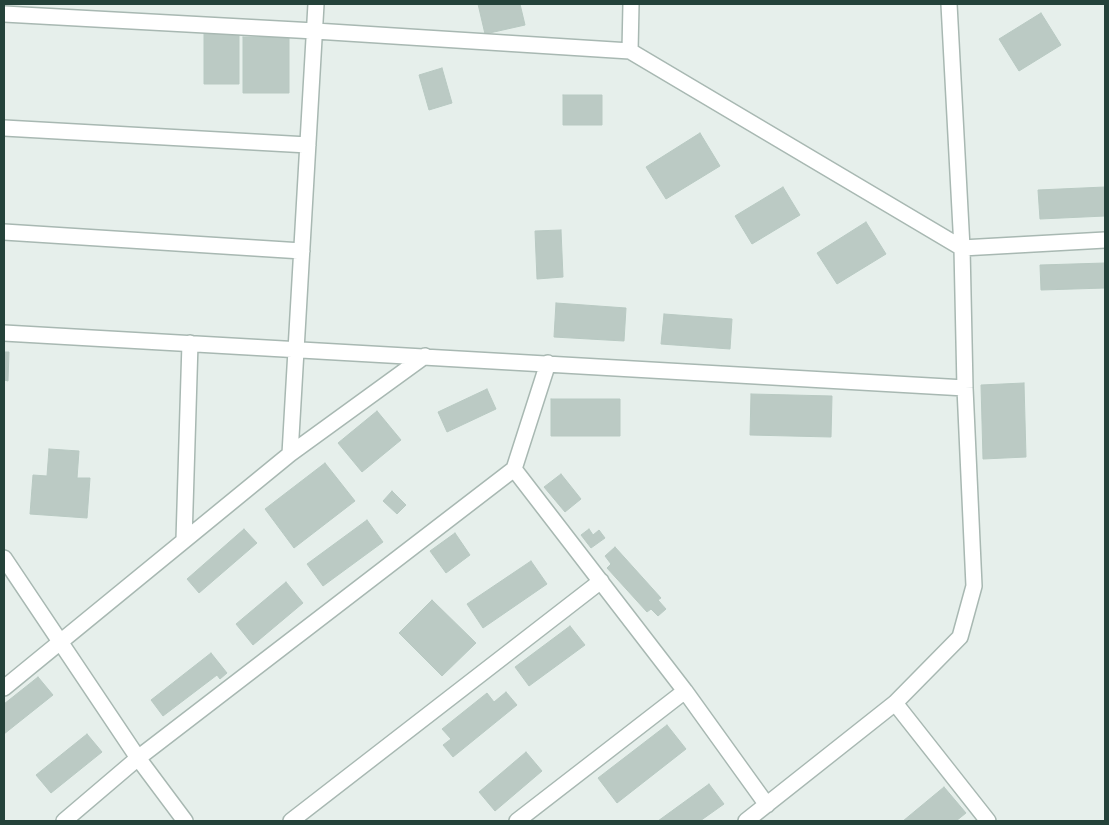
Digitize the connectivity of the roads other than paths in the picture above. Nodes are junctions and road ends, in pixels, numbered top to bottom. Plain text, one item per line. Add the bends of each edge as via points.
1 (316, 4) edge
2 (631, 4) edge
3 (949, 4) edge
4 (4, 14) edge
5 (315, 31) junction
6 (630, 51) junction
7 (4, 128) edge
8 (308, 145) junction
9 (4, 232) edge
10 (1105, 240) edge
11 (962, 248) junction
12 (302, 251) junction
13 (4, 333) edge
14 (190, 343) junction
15 (296, 349) junction
16 (425, 356) junction
17 (548, 363) junction
18 (965, 388) junction
19 (290, 454) junction
20 (514, 469) junction
21 (184, 540) junction
22 (4, 558) edge
23 (600, 581) junction
24 (60, 641) junction
25 (4, 688) edge
26 (685, 691) junction
27 (895, 703) junction
28 (138, 758) junction
29 (767, 805) junction
30 (64, 821) edge
31 (185, 821) edge
32 (291, 821) edge
33 (517, 821) edge
34 (746, 821) edge
35 (988, 821) edge

1 - 5 street
2 - 6 street
3 - 11 street
4 - 5 street
5 - 6 street
5 - 8 street
6 - 11 street
7 - 8 street
8 - 12 street
9 - 12 street
10 - 11 street
11 - 18 street
12 - 15 street
13 - 14 street
14 - 15 street
14 - 21 street
15 - 16 street
15 - 19 street
16 - 17 street
16 - 19 street
17 - 18 street
17 - 20 street
18 - 27 street via 974,586 960,637
19 - 21 street
20 - 23 street
20 - 28 street
21 - 24 street
22 - 24 street
23 - 26 street
23 - 32 street
24 - 25 street
24 - 28 street
26 - 29 street
26 - 33 street
27 - 29 street
27 - 35 street
28 - 30 street
28 - 31 street
29 - 34 street

